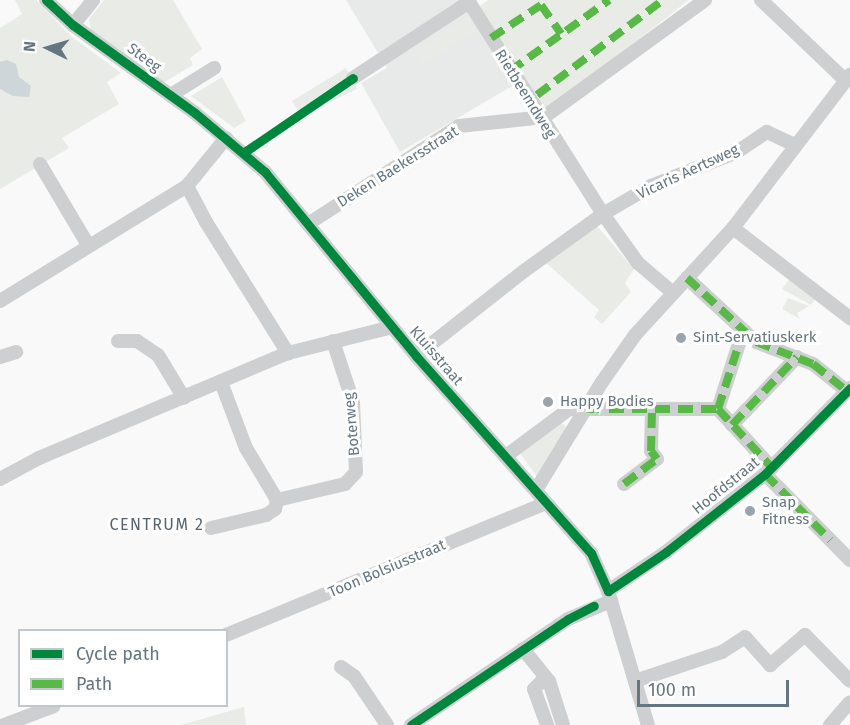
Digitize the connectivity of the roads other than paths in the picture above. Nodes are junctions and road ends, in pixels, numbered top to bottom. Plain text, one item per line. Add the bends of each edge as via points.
1 (46, 0) edge
2 (93, 0) edge
3 (705, 0) edge
4 (761, 0) edge
5 (73, 25) junction
6 (214, 68) dead end
7 (353, 78) dead end
8 (848, 78) edge
9 (171, 95) junction
10 (539, 118) junction
11 (226, 138) junction
12 (795, 145) junction
13 (40, 164) dead end
14 (187, 186) junction
15 (603, 214) junction
16 (308, 224) junction
17 (732, 228) junction
18 (88, 245) junction
19 (687, 278) junction
20 (672, 292) junction
21 (0, 301) edge
22 (850, 318) edge
23 (392, 327) junction
24 (743, 331) junction
25 (118, 341) dead end
26 (333, 341) junction
27 (16, 352) dead end
28 (288, 352) junction
29 (416, 356) junction
30 (0, 357) edge
31 (796, 357) junction
32 (221, 382) junction
33 (848, 389) edge
34 (183, 398) junction
35 (586, 409) junction
36 (652, 409) junction
37 (718, 409) junction
38 (732, 425) junction
39 (506, 456) junction
40 (769, 471) junction
41 (0, 479) edge
42 (624, 484) dead end
43 (536, 490) junction
44 (277, 500) junction
45 (546, 503) junction
46 (211, 528) dead end
47 (850, 560) edge
48 (610, 596) junction
49 (228, 634) edge
50 (523, 649) junction
51 (341, 668) dead end
52 (544, 679) junction
53 (635, 681) junction
54 (850, 681) edge
55 (850, 702) edge
56 (49, 707) edge
57 (4, 725) edge
58 (387, 725) edge
59 (411, 725) edge
60 (547, 725) edge
61 (563, 725) edge
62 (648, 725) edge
63 (830, 725) edge

1 - 5 street, Steeg
2 - 5 street
3 - 10 street, Deken Baekersstraat
4 - 8 street
5 - 9 street, Steeg
6 - 9 street
7 - 10 street, Rietbeemdweg via 469,2
8 - 12 street
9 - 11 street, Steeg
10 - 15 street, Rietbeemdweg
10 - 16 street, Deken Baekersstraat via 459,126
11 - 14 street
11 - 16 street, Kluisstraat via 265,172
12 - 15 street, Vicaris Aertsweg via 767,132 758,135 737,152 651,186
12 - 17 street
13 - 18 street
14 - 18 street
14 - 28 street
15 - 20 street, Rietbeemdweg via 638,263
15 - 29 street, Vicaris Aertsweg
16 - 23 street, Kluisstraat
17 - 19 street
17 - 22 street
18 - 21 street
19 - 20 street
19 - 24 street
20 - 35 street via 635,335
23 - 26 street
23 - 29 street, Kluisstraat
24 - 31 street via 756,342
24 - 37 street
25 - 34 street via 137,341 158,355
26 - 28 street
26 - 44 street, Boterweg via 353,402 356,472 345,484
27 - 30 street
28 - 32 street
29 - 39 street, Kluisstraat
31 - 33 street
31 - 38 street
32 - 34 street
32 - 44 street via 246,448
33 - 40 street, Hoofdstraat via 798,433
34 - 41 street via 39,458
35 - 36 street
35 - 39 street via 569,409
35 - 43 street
36 - 37 street
36 - 42 street via 651,451 657,459
37 - 38 street
38 - 40 street
39 - 43 street, Kluisstraat
40 - 47 street
40 - 48 street, Hoofdstraat
43 - 45 street, Kluisstraat
44 - 46 street via 275,509 266,515
45 - 48 street, Kluisstraat via 591,554
45 - 49 street, Toon Bolsiusstraat
48 - 50 street, Hoofdstraat
48 - 53 street, Kluisstraat
50 - 52 street
50 - 59 street, Hoofdstraat
51 - 58 street via 354,676
52 - 60 street via 534,689
52 - 61 street via 549,681
53 - 54 street via 722,652 745,637 770,665 805,635
53 - 62 street, Kluisstraat
55 - 63 street
56 - 57 street

